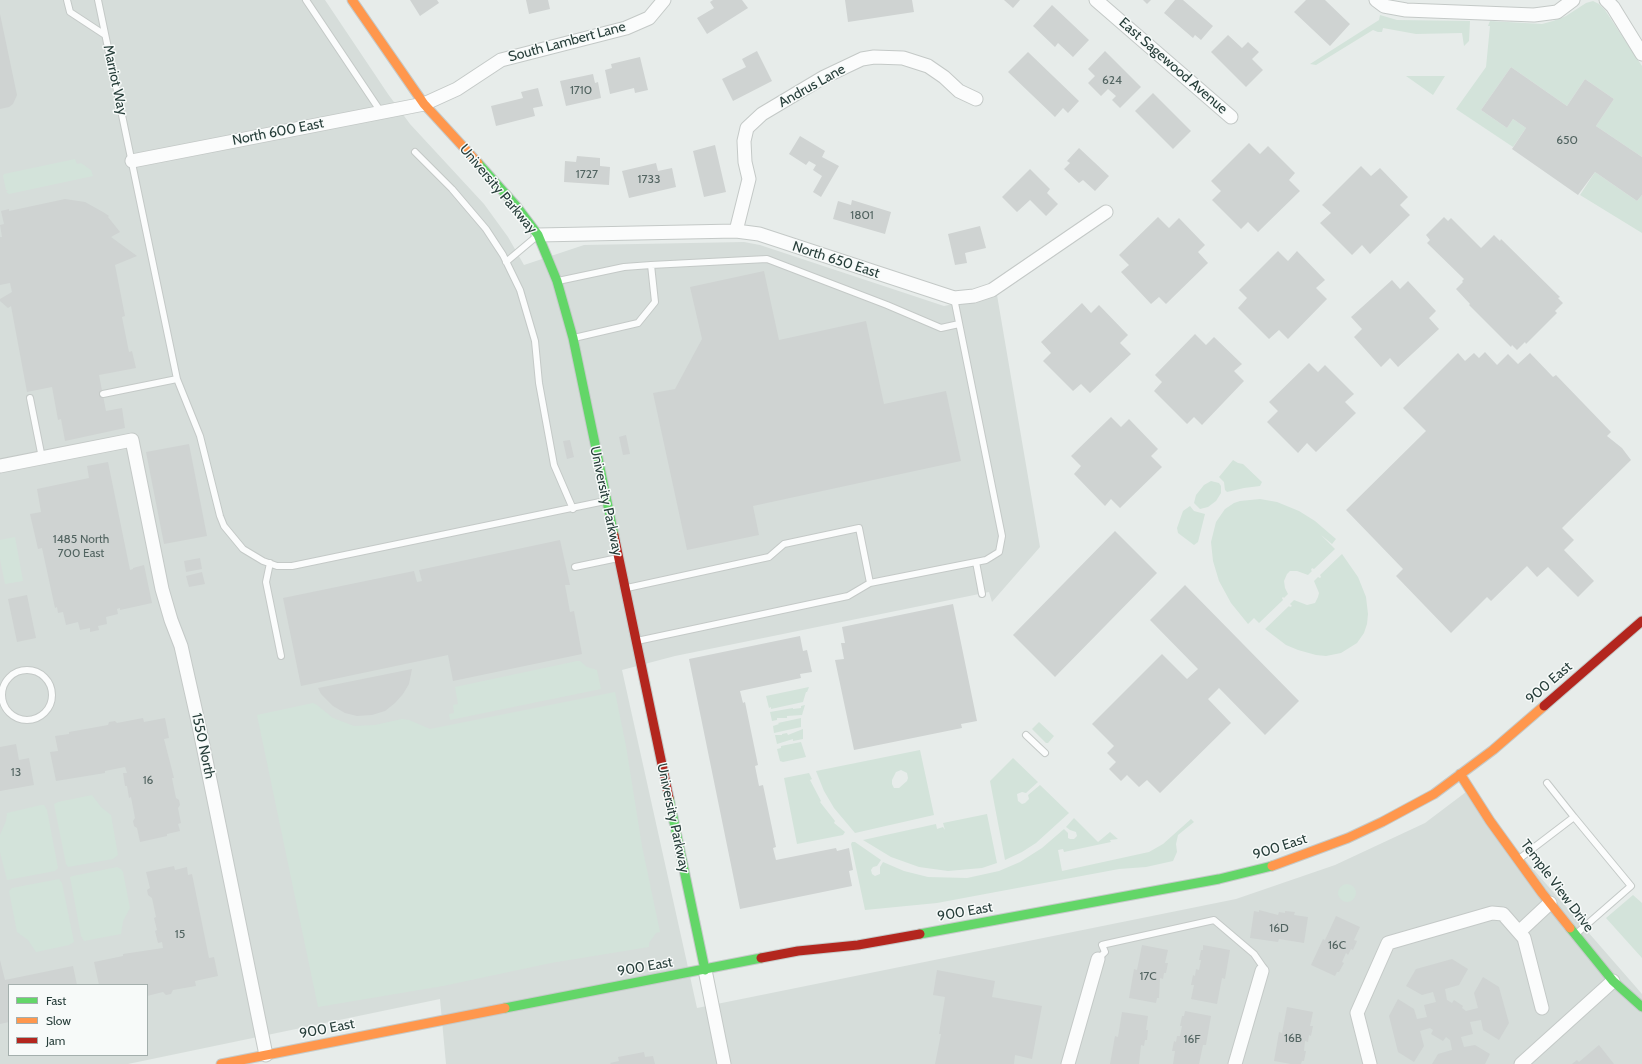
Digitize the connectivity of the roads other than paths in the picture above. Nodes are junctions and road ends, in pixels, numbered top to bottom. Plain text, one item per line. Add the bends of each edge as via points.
1 (67, 0) edge
2 (98, 0) edge
3 (306, 0) edge
4 (352, 0) edge
5 (664, 0) edge
6 (1096, 0) edge
7 (1376, 0) edge
8 (1573, 0) edge
9 (1606, 0) edge
10 (105, 35) junction
11 (1642, 54) edge
12 (976, 99) dead end
13 (424, 104) junction
14 (381, 112) junction
15 (1230, 117) dead end
16 (415, 152) dead end
17 (132, 161) junction
18 (1106, 212) dead end
19 (736, 231) junction
20 (538, 235) junction
21 (506, 262) junction
22 (651, 265) junction
23 (557, 281) junction
24 (954, 298) junction
25 (959, 324) junction
26 (573, 338) junction
27 (177, 379) junction
28 (103, 394) dead end
29 (30, 398) dead end
30 (42, 458) junction
31 (0, 466) edge
32 (606, 501) junction
33 (573, 509) junction
34 (618, 558) junction
35 (976, 562) junction
36 (270, 563) junction
37 (575, 567) dead end
38 (870, 584) junction
39 (624, 589) junction
40 (982, 594) dead end
41 (1642, 621) edge
42 (635, 642) junction
43 (281, 656) dead end
44 (36, 672) joint
45 (1026, 735) dead end
46 (1045, 753) dead end
47 (1460, 774) junction
48 (1547, 783) dead end
49 (1574, 817) junction
50 (1519, 859) junction
51 (1550, 903) junction
52 (1519, 932) junction
53 (1575, 935) junction
54 (1098, 959) joint
55 (705, 970) junction
56 (1262, 971) joint
57 (1613, 981) junction
58 (1642, 1007) edge
59 (1542, 1008) dead end
60 (266, 1055) junction
61 (220, 1064) edge
62 (724, 1064) edge
63 (1068, 1064) edge
64 (1236, 1064) edge
65 (1370, 1064) edge
66 (1521, 1064) edge

1 - 10 lane via 70,12
2 - 10 lane, Marriot Way
3 - 14 lane
4 - 13 main road, University Parkway
5 - 13 street, South Lambert Lane via 649,18 632,25 501,60 457,89
6 - 15 street, East Sagewood Avenue
7 - 8 street via 1384,6 1406,10 1534,15 1557,12
9 - 11 street
10 - 17 lane, Marriot Way
12 - 19 street, Andrus Lane via 959,91 928,66 903,58 862,59 824,77 762,114 747,128 744,141 749,180
13 - 14 street, North 600 East
13 - 20 main road, University Parkway via 517,207
14 - 17 street, North 600 East
16 - 21 lane via 486,229
17 - 27 lane, Marriot Way
18 - 24 street, North 650 East via 992,290 974,296
19 - 20 street, North 650 East
19 - 24 street, North 650 East via 760,234
20 - 21 lane
20 - 23 main road, University Parkway
21 - 33 lane via 520,290 531,328 554,465
22 - 23 lane via 624,267
22 - 25 lane via 767,259 941,328
22 - 26 lane via 655,302 638,323
23 - 26 main road, University Parkway
24 - 25 lane
25 - 35 lane via 1002,536 999,552
26 - 32 main road, University Parkway
27 - 28 lane
27 - 36 lane, Marriot Way via 200,436 224,526 243,550
29 - 30 lane
30 - 31 street
30 - 60 street, 1550 North via 132,440 162,589 170,620 181,646 199,726
32 - 33 lane, Marriot Way
32 - 34 main road, University Parkway
33 - 36 lane, Marriot Way via 292,566 277,566
34 - 37 lane
34 - 39 main road, University Parkway
35 - 38 lane
35 - 40 lane
36 - 43 lane via 266,582
38 - 39 lane via 859,528 784,544 768,557
38 - 42 lane via 848,596
39 - 42 main road, University Parkway
41 - 47 main road, 900 East via 1494,750
42 - 55 main road, University Parkway
44 - 44 lane via 19,672 6,682 2,698 9,713 15,718 38,718 50,707 52,691 49,683
45 - 46 lane
47 - 50 main road, Temple View Drive via 1490,821
47 - 55 main road, 900 East via 1434,794 1382,822 1318,850 1255,871 1008,919 858,945 798,951
48 - 49 lane
49 - 50 lane
49 - 53 lane via 1631,886
50 - 51 main road, Temple View Drive
51 - 52 street
51 - 53 main road, Temple View Drive
52 - 59 street via 1524,938
52 - 65 street via 1503,914 1492,913 1388,943 1357,1013
53 - 57 main road, Temple View Drive
54 - 56 lane via 1105,952 1102,945 1214,920 1254,954 1263,967
54 - 63 street
55 - 60 main road, 900 East
55 - 62 street, University Parkway
56 - 64 street
57 - 58 main road, Temple View Drive
57 - 66 street
60 - 61 main road, 900 East

